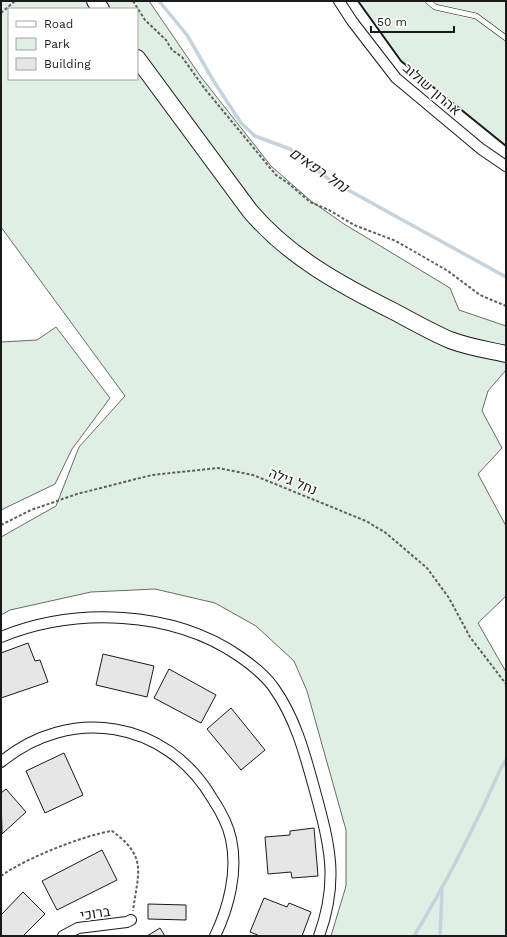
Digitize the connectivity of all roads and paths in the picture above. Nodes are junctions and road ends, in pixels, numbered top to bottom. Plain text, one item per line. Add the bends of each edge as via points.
1 (14, 1) edge
2 (339, 1) edge
3 (428, 1) edge
4 (138, 9) edge
5 (1, 13) edge
6 (506, 38) edge
7 (138, 59) edge
8 (506, 166) edge
9 (506, 306) edge
10 (506, 354) edge
11 (1, 525) edge
12 (1, 637) edge
13 (506, 684) edge
14 (1, 762) edge
15 (1, 876) edge
16 (131, 920) joint
17 (63, 936) edge
18 (215, 936) edge
19 (319, 936) edge

1 - 5 path
2 - 8 street, אהרון שולוב via 396,78 481,149
3 - 6 lane via 435,8 476,16
4 - 9 path via 172,50 182,57 276,175 310,202 354,225 396,241 448,271 480,295
7 - 10 main road via 250,211 286,248 344,286 445,337
11 - 13 path, נחל גילה via 30,510 76,494 152,475 218,468 253,475 366,521 386,533 427,568 449,598 470,637
12 - 19 street via 61,621 110,618 153,622 174,626 212,640 260,672 274,687 295,725 326,833 330,853 330,879 326,911
14 - 18 street via 42,736 65,730 89,728 130,732 173,753 208,790 223,817 231,840 233,864 230,895
15 - 16 path via 10,869 59,847 112,831 126,841 139,863
16 - 17 street, ברוכי via 78,928

